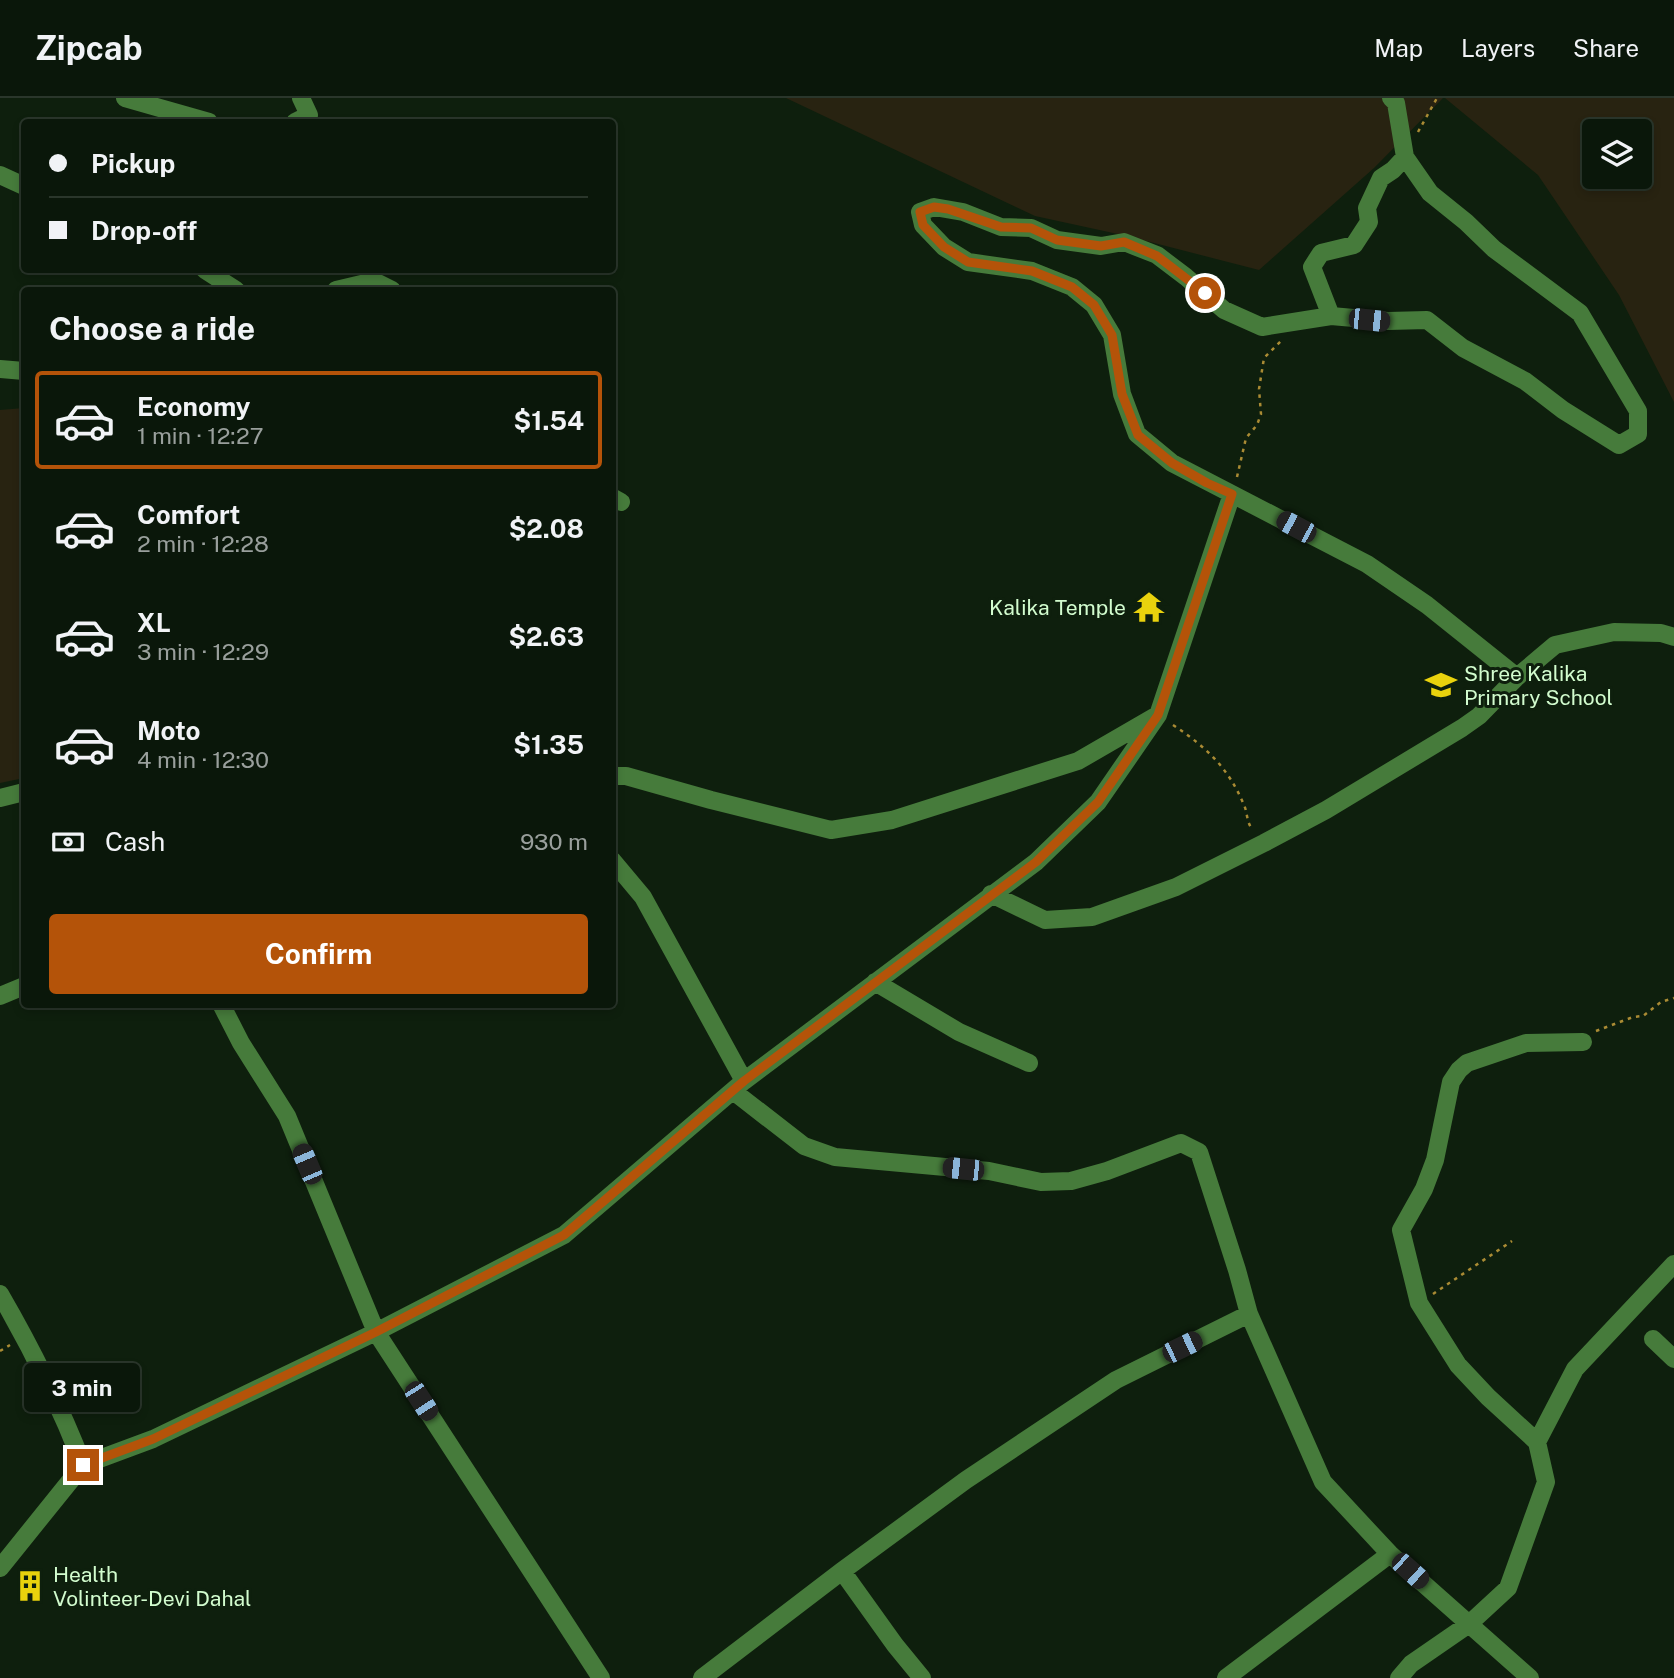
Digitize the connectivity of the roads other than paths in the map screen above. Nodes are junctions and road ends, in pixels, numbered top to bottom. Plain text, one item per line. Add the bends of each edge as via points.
1 (125, 98) edge
2 (301, 98) edge
3 (1391, 98) edge
4 (198, 119) edge
5 (301, 119) edge
6 (1405, 157) junction
7 (0, 175) edge
8 (21, 185) edge
9 (210, 273) edge
10 (231, 287) edge
11 (349, 287) edge
12 (386, 287) edge
13 (1331, 316) junction
14 (0, 369) edge
15 (21, 371) edge
16 (1232, 494) junction
17 (1674, 637) edge
18 (1517, 677) junction
19 (1158, 715) junction
20 (616, 776) edge
21 (21, 794) edge
22 (0, 798) edge
23 (616, 865) edge
24 (991, 894) junction
25 (875, 982) junction
26 (21, 987) edge
27 (0, 996) edge
28 (223, 1008) edge
29 (1583, 1042) road end
30 (1029, 1063) dead end
31 (738, 1086) junction
32 (1674, 1264) edge
33 (0, 1294) edge
34 (1249, 1314) junction
35 (376, 1332) junction
36 (1653, 1339) dead end
37 (1674, 1359) edge
38 (1537, 1442) junction
39 (83, 1465) junction
40 (1390, 1554) junction
41 (0, 1568) edge
42 (842, 1571) junction
43 (1469, 1624) junction
44 (1410, 1674) edge
45 (601, 1678) edge
46 (702, 1678) edge
47 (922, 1678) edge
48 (1226, 1678) edge
49 (1530, 1678) edge

1 - 4 street
2 - 5 street via 309,115
3 - 6 street via 1396,103
6 - 13 street via 1381,178 1367,208 1369,222 1354,245 1321,253 1312,267
6 - 13 street via 1430,193 1494,249 1580,313 1638,411 1638,433 1619,445 1525,382 1463,348 1427,320
7 - 8 street
9 - 10 street
11 - 12 street via 374,281
13 - 16 street via 1262,327 1224,310 1157,256 1124,242 1101,246 1057,240 1031,228 1001,227 963,212 934,207 920,212 923,225 944,247 968,262 1032,271 1072,287 1094,305 1112,335 1122,394 1138,435 1172,463
14 - 15 street
16 - 18 street via 1397,583
16 - 19 street
17 - 18 street via 1614,632 1555,645
18 - 24 street via 1462,728 1326,810 1176,887 1092,917 1045,920
19 - 20 street via 1078,761 892,820 831,830
19 - 24 street via 1098,802 1036,862
21 - 22 street
23 - 31 street via 643,897
24 - 25 street
25 - 30 street via 959,1032
25 - 31 street
26 - 27 street
28 - 35 street via 288,1116
29 - 38 street via 1527,1043 1467,1063 1459,1070 1451,1082 1436,1160 1401,1230 1419,1303 1458,1365
31 - 34 street via 804,1146 835,1157 989,1171 1041,1182 1071,1181 1181,1143 1190,1146 1199,1152
31 - 35 street via 564,1235
32 - 38 street via 1575,1369
33 - 39 street via 53,1394
34 - 40 street via 1323,1482
34 - 42 street via 1116,1380 965,1480
35 - 39 street via 153,1439
35 - 45 street
36 - 37 street
38 - 43 street via 1546,1482 1508,1588
39 - 41 street
40 - 43 street
40 - 48 street
42 - 46 street
42 - 47 street
43 - 44 street
43 - 49 street

